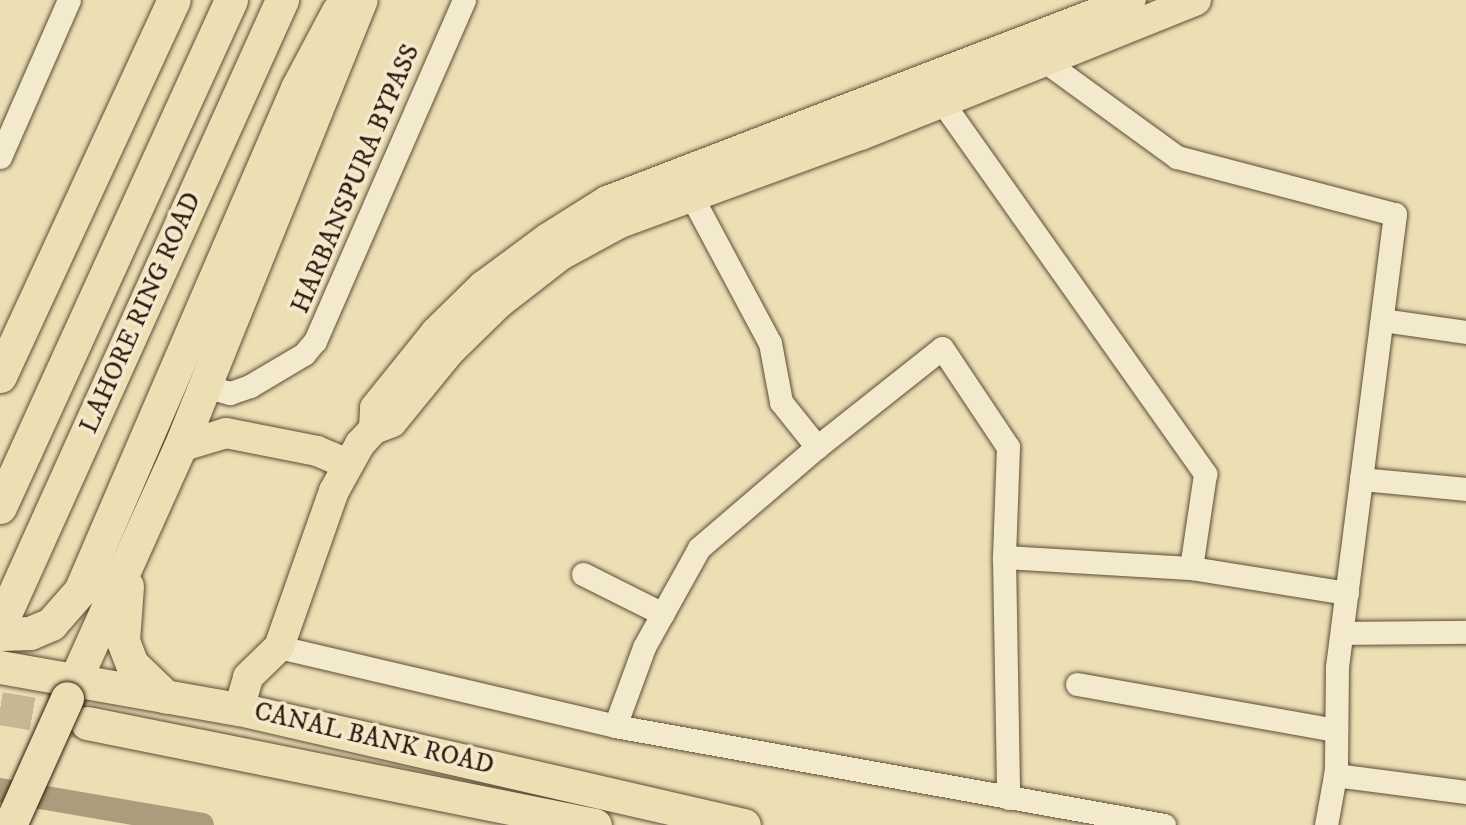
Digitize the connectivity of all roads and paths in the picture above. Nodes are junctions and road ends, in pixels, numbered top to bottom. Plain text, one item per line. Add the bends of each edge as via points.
1 (69, 0) edge
2 (174, 0) edge
3 (231, 0) edge
4 (282, 0) edge
5 (344, 0) edge
6 (361, 0) edge
7 (464, 0) edge
8 (1131, 0) edge
9 (1196, 0) edge
10 (1016, 45) junction
11 (1045, 59) junction
12 (934, 91) junction
13 (0, 157) edge
14 (678, 173) junction
15 (693, 199) junction
16 (1382, 320) junction
17 (1466, 332) edge
18 (0, 376) edge
19 (205, 386) junction
20 (374, 429) junction
21 (180, 447) junction
22 (817, 447) junction
23 (347, 464) junction
24 (1361, 479) junction
25 (1466, 489) edge
26 (0, 507) edge
27 (133, 553) junction
28 (1004, 556) junction
29 (1191, 568) junction
30 (583, 574) dead end
31 (1347, 593) junction
32 (663, 614) junction
33 (0, 625) edge
34 (1466, 632) edge
35 (1342, 633) junction
36 (0, 634) edge
37 (279, 648) junction
38 (0, 667) edge
39 (1077, 684) dead end
40 (166, 697) junction
41 (76, 700) junction
42 (240, 709) junction
43 (615, 726) junction
44 (1336, 730) junction
45 (1335, 775) junction
46 (1466, 792) edge
47 (1008, 798) junction
48 (10, 825) edge
49 (595, 825) edge
50 (744, 825) edge
51 (1164, 825) edge
52 (1326, 825) edge

1 - 13 street
2 - 18 highway
3 - 26 highway, LAHORE RING ROAD
4 - 33 highway, LAHORE RING ROAD
5 - 36 highway via 297,88 80,591 51,624 30,633
6 - 19 highway
7 - 19 street, HARBANSPURA BYPASS via 315,341 304,354 250,386 230,393
8 - 10 main road
9 - 11 main road
10 - 11 street
10 - 12 main road
11 - 12 main road
11 - 16 street via 1177,157 1395,214
12 - 14 main road
12 - 15 main road
12 - 29 street via 1205,474
14 - 15 street
14 - 20 main road via 607,201 483,286 436,332 375,408
15 - 20 main road via 620,223 561,255 498,304 449,352 392,422
15 - 22 street via 770,343 781,402
16 - 17 street
16 - 24 street
19 - 21 highway
20 - 23 main road
21 - 23 main road via 226,433 317,451
21 - 27 highway
22 - 28 street via 942,348 1008,447
22 - 32 street via 699,548
23 - 37 main road
24 - 25 street
24 - 31 street
27 - 40 highway via 121,616 123,641 132,664
27 - 41 highway
28 - 29 street
28 - 47 street
29 - 31 street
30 - 32 street
31 - 35 street
32 - 43 street via 644,647
34 - 35 street
35 - 44 street
37 - 42 main road via 248,677
37 - 43 street
38 - 41 highway, CANAL BANK ROAD
39 - 44 street
40 - 41 highway, CANAL BANK ROAD
40 - 42 highway, CANAL BANK ROAD
41 - 48 highway, bridge
41 - 49 highway
42 - 50 highway, CANAL BANK ROAD
43 - 47 street
44 - 45 street
45 - 46 street
45 - 52 street
47 - 51 street

